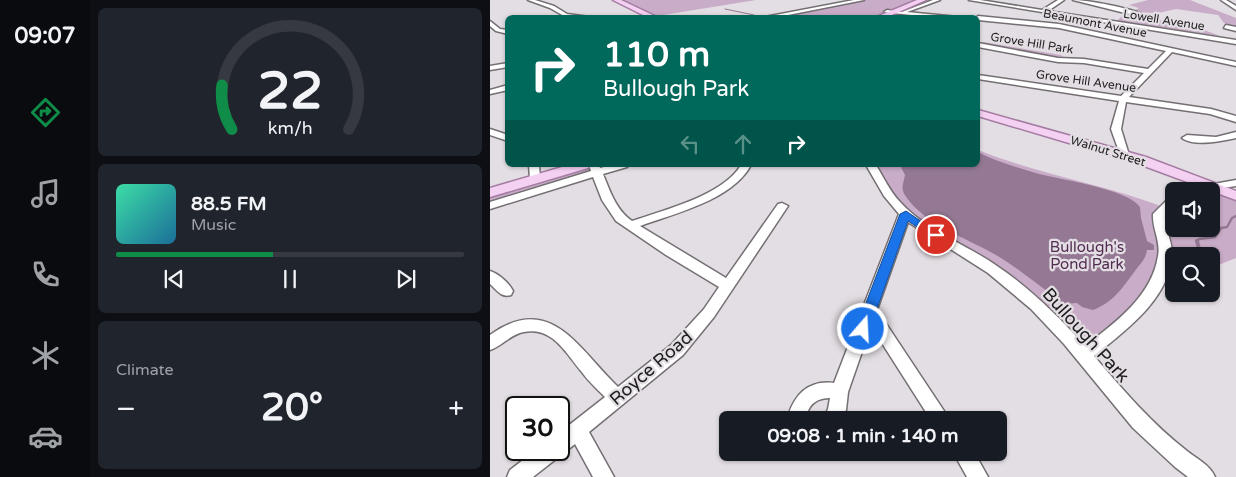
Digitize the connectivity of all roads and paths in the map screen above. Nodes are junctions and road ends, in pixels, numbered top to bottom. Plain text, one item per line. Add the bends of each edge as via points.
1 (530, 0) edge
2 (616, 0) edge
3 (862, 0) edge
4 (922, 0) edge
5 (938, 0) edge
6 (971, 0) edge
7 (1062, 0) edge
8 (1074, 0) edge
9 (1223, 0) edge
10 (993, 1) edge
11 (1236, 8) edge
12 (1044, 11) junction
13 (887, 12) junction
14 (1132, 12) dead end
15 (566, 15) edge
16 (650, 15) edge
17 (778, 15) edge
18 (882, 15) edge
19 (904, 15) edge
20 (980, 18) edge
21 (490, 23) edge
22 (1226, 27) dead end
23 (1236, 29) edge
24 (505, 31) edge
25 (1236, 42) edge
26 (980, 44) edge
27 (1170, 50) junction
28 (1236, 64) edge
29 (505, 66) edge
30 (490, 68) edge
31 (1150, 72) junction
32 (980, 77) edge
33 (505, 87) edge
34 (490, 92) edge
35 (1123, 99) junction
36 (980, 114) edge
37 (1236, 120) edge
38 (490, 132) edge
39 (1236, 135) edge
40 (505, 137) edge
41 (1187, 138) dead end
42 (1124, 155) junction
43 (569, 167) edge
44 (609, 167) edge
45 (746, 167) edge
46 (872, 167) edge
47 (595, 169) edge
48 (534, 172) edge
49 (1201, 182) edge
50 (1236, 183) edge
51 (1220, 185) edge
52 (1220, 189) edge
53 (490, 193) edge
54 (1236, 196) edge
55 (490, 206) edge
56 (782, 206) dead end
57 (1165, 208) edge
58 (906, 214) junction
59 (631, 225) junction
60 (490, 276) edge
61 (727, 285) junction
62 (506, 291) dead end
63 (870, 310) junction
64 (490, 344) edge
65 (1084, 355) junction
66 (840, 392) junction
67 (618, 398) junction
68 (798, 411) edge
69 (836, 411) edge
70 (935, 411) edge
71 (578, 430) junction
72 (570, 436) edge
73 (538, 461) edge
74 (968, 461) edge
75 (517, 477) edge
76 (604, 477) edge
77 (978, 477) edge
78 (1205, 477) edge

1 - 15 street
2 - 16 main road
3 - 17 street
4 - 13 main road
5 - 19 street
6 - 10 street, Lowell Avenue
7 - 12 street
8 - 14 street
9 - 11 street
10 - 12 street, Lowell Avenue
12 - 25 street, Lowell Avenue
13 - 18 main road
13 - 19 street
20 - 27 street, Beaumont Avenue via 1047,24
21 - 24 street
22 - 23 street
26 - 31 street, Grove Hill Park via 1058,60
27 - 28 street, Beaumont Avenue
27 - 31 street
29 - 30 street
31 - 35 street
32 - 35 street, Grove Hill Avenue
33 - 34 street
35 - 37 street, Grove Hill Avenue via 1224,114
35 - 42 street via 1116,129
36 - 42 main road, Walnut Street
38 - 40 street
39 - 41 street via 1216,140
42 - 49 main road, Walnut Street
43 - 48 main road
44 - 47 street
45 - 59 street via 739,176 717,191
46 - 58 street, Bullough Park via 892,200
47 - 55 street
47 - 59 street via 615,212
48 - 53 main road
50 - 51 street
52 - 54 main road, Walnut Street
56 - 61 street, Royce Road
57 - 65 street via 1159,214 1165,254 1154,285 1133,314
58 - 63 street
58 - 65 street, Bullough Park via 1003,278 1046,315
59 - 61 street
60 - 62 street
61 - 67 street, Royce Road via 682,345
63 - 66 street
63 - 70 street
64 - 67 street via 520,326 535,324 552,328
65 - 78 street, Bullough Park via 1149,430
66 - 68 street via 821,389 810,394
66 - 69 street
67 - 71 street, Royce Road
71 - 72 street, Royce Road
71 - 76 street
73 - 75 street
74 - 77 street

